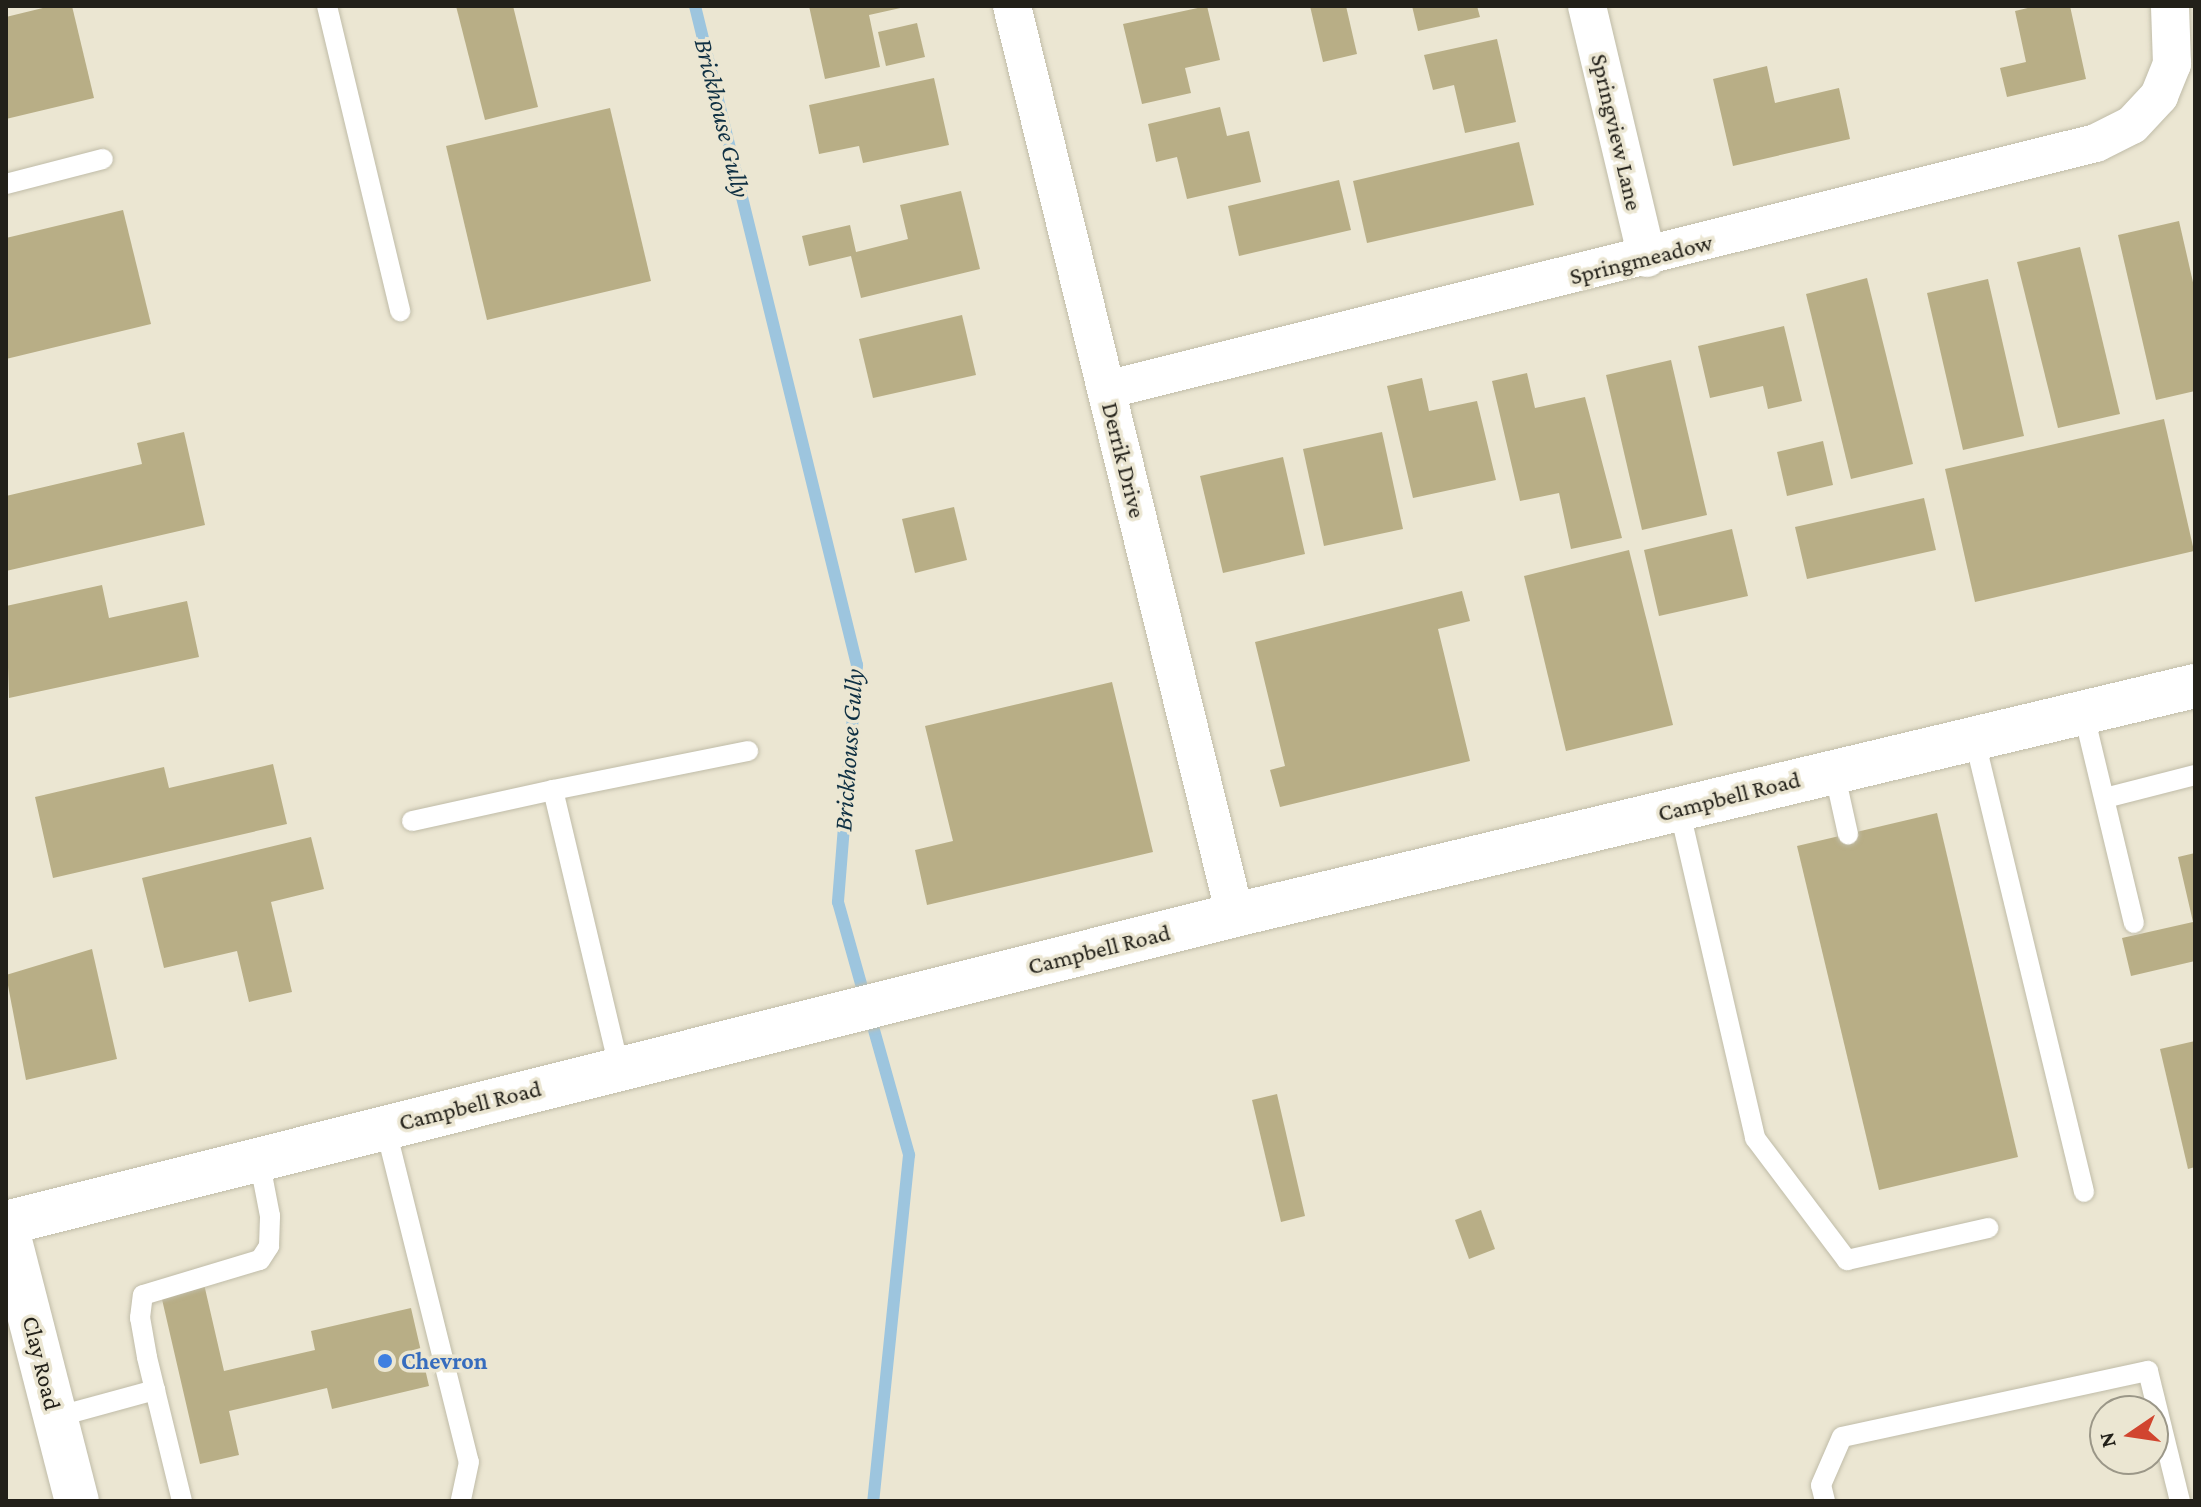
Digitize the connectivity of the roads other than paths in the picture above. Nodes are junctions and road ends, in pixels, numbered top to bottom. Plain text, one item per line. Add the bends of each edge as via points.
1 (327, 6) edge
2 (1012, 6) edge
3 (1587, 6) edge
4 (2170, 6) edge
5 (103, 159) dead end
6 (6, 184) edge
7 (1647, 258) junction
8 (400, 311) dead end
9 (1106, 390) junction
10 (2195, 686) edge
11 (2083, 711) junction
12 (1974, 737) junction
13 (748, 751) dead end
14 (1834, 771) junction
15 (2195, 775) edge
16 (553, 790) junction
17 (2105, 798) junction
18 (1679, 808) junction
19 (412, 821) dead end
20 (1848, 834) dead end
21 (1235, 915) junction
22 (2134, 923) dead end
23 (619, 1067) junction
24 (385, 1126) junction
25 (259, 1159) junction
26 (2084, 1192) dead end
27 (6, 1224) edge
28 (1988, 1228) dead end
29 (155, 1390) junction
30 (56, 1417) junction
31 (77, 1501) edge
32 (182, 1501) edge
33 (461, 1501) edge
34 (1825, 1501) edge
35 (2180, 1501) edge

1 - 8 lane
2 - 9 street, Derrik Drive
3 - 7 street, Springview Lane
4 - 7 street, Springmeadow via 2172,64 2159,96 2132,125 2096,143
5 - 6 lane
7 - 9 street, Springmeadow
9 - 21 street, Derrik Drive
10 - 11 street, Campbell Road
11 - 12 street, Campbell Road
11 - 17 lane
12 - 14 street, Campbell Road
12 - 26 lane
13 - 16 lane
14 - 18 street, Campbell Road
14 - 20 lane
15 - 17 lane
16 - 19 lane
16 - 23 lane
17 - 22 lane
18 - 21 street, Campbell Road
18 - 28 lane via 1755,1138 1847,1260
21 - 23 street, Campbell Road
23 - 24 street, Campbell Road
24 - 25 street, Campbell Road
24 - 33 lane via 469,1462
25 - 27 street, Campbell Road
25 - 29 lane via 270,1216 269,1246 260,1260 143,1295 140,1318
27 - 30 street, Clay Road
29 - 30 lane
29 - 32 lane
30 - 31 street, Clay Road
34 - 35 lane via 1821,1485 1842,1437 2148,1371

